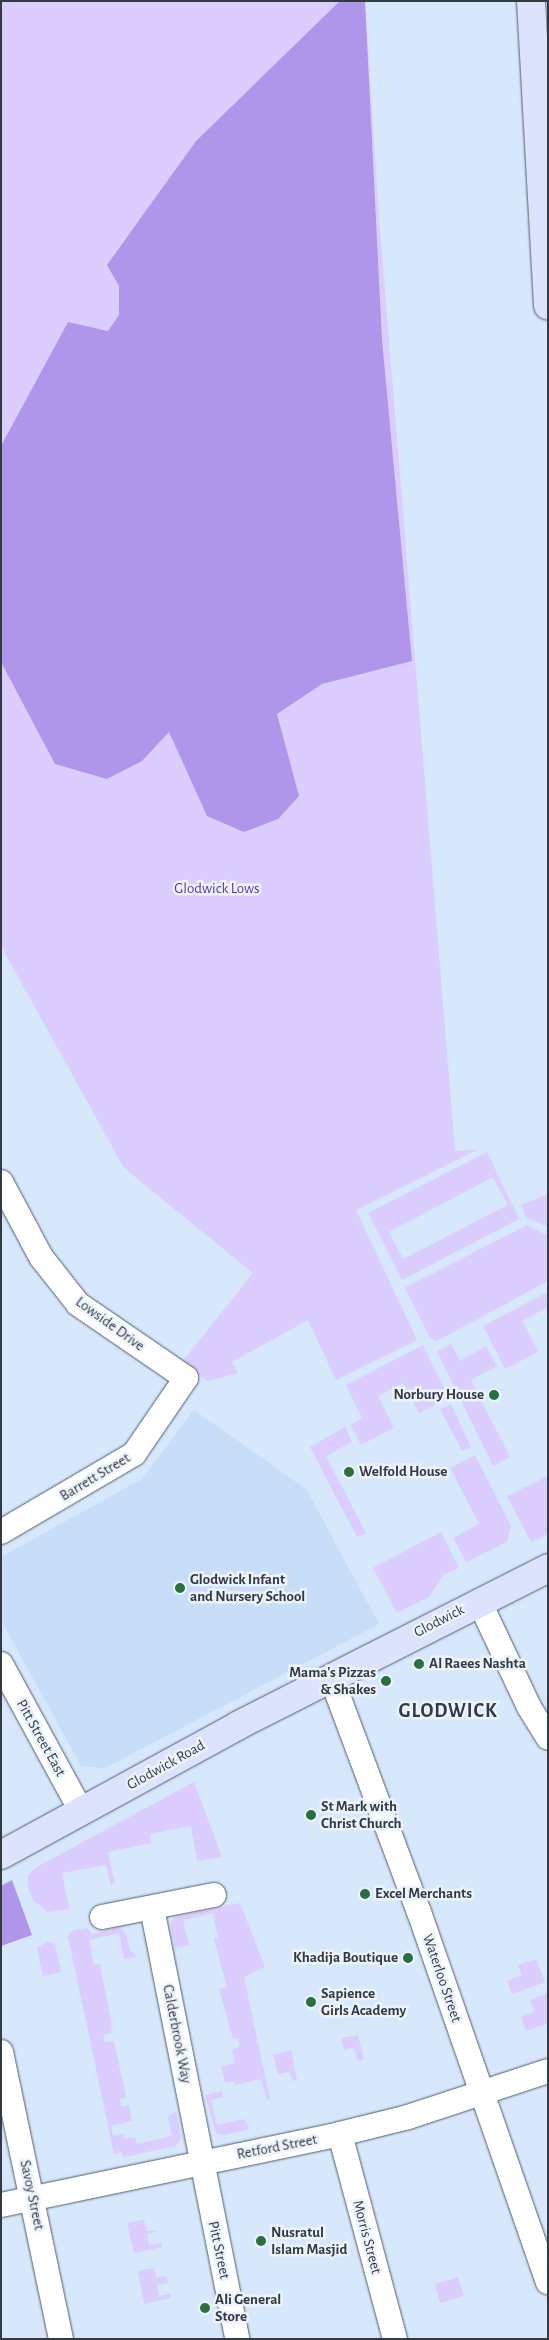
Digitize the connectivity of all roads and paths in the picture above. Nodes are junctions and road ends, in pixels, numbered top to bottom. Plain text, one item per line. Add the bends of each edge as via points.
1 (531, 1) edge
2 (548, 306) edge
3 (1, 1182) edge
4 (186, 1378) joint
5 (1, 1532) edge
6 (548, 1568) edge
7 (479, 1601) junction
8 (1, 1664) edge
9 (331, 1677) junction
10 (548, 1737) edge
11 (81, 1811) junction
12 (1, 1855) edge
13 (214, 1895) dead end
14 (152, 1908) junction
15 (102, 1917) dead end
16 (1, 2052) edge
17 (548, 2071) edge
18 (482, 2094) junction
19 (340, 2134) junction
20 (202, 2161) junction
21 (33, 2198) junction
22 (1, 2205) edge
23 (548, 2282) edge
24 (61, 2339) edge
25 (238, 2339) edge
26 (395, 2339) edge

1 - 2 main road
3 - 4 street, Lowside Drive via 41,1257 78,1304
4 - 5 street, Barrett Street via 134,1454
6 - 7 main road, Glodwick
7 - 9 main road, Glodwick
7 - 10 street via 529,1707
8 - 11 street, Pitt Street East
9 - 11 main road, Glodwick Road
9 - 18 street, Waterloo Street via 419,1912
11 - 12 main road, Glodwick Road
13 - 14 street
14 - 15 street
14 - 20 street, Calderbrook Way
16 - 21 street, Savoy Street
17 - 18 street, Retford Street
18 - 19 street, Retford Street
18 - 23 street, Waterloo Street
19 - 20 street, Retford Street
19 - 26 street, Morris Street
20 - 21 street, Retford Street
20 - 25 street, Pitt Street
21 - 22 street, Retford Street
21 - 24 street, Savoy Street

